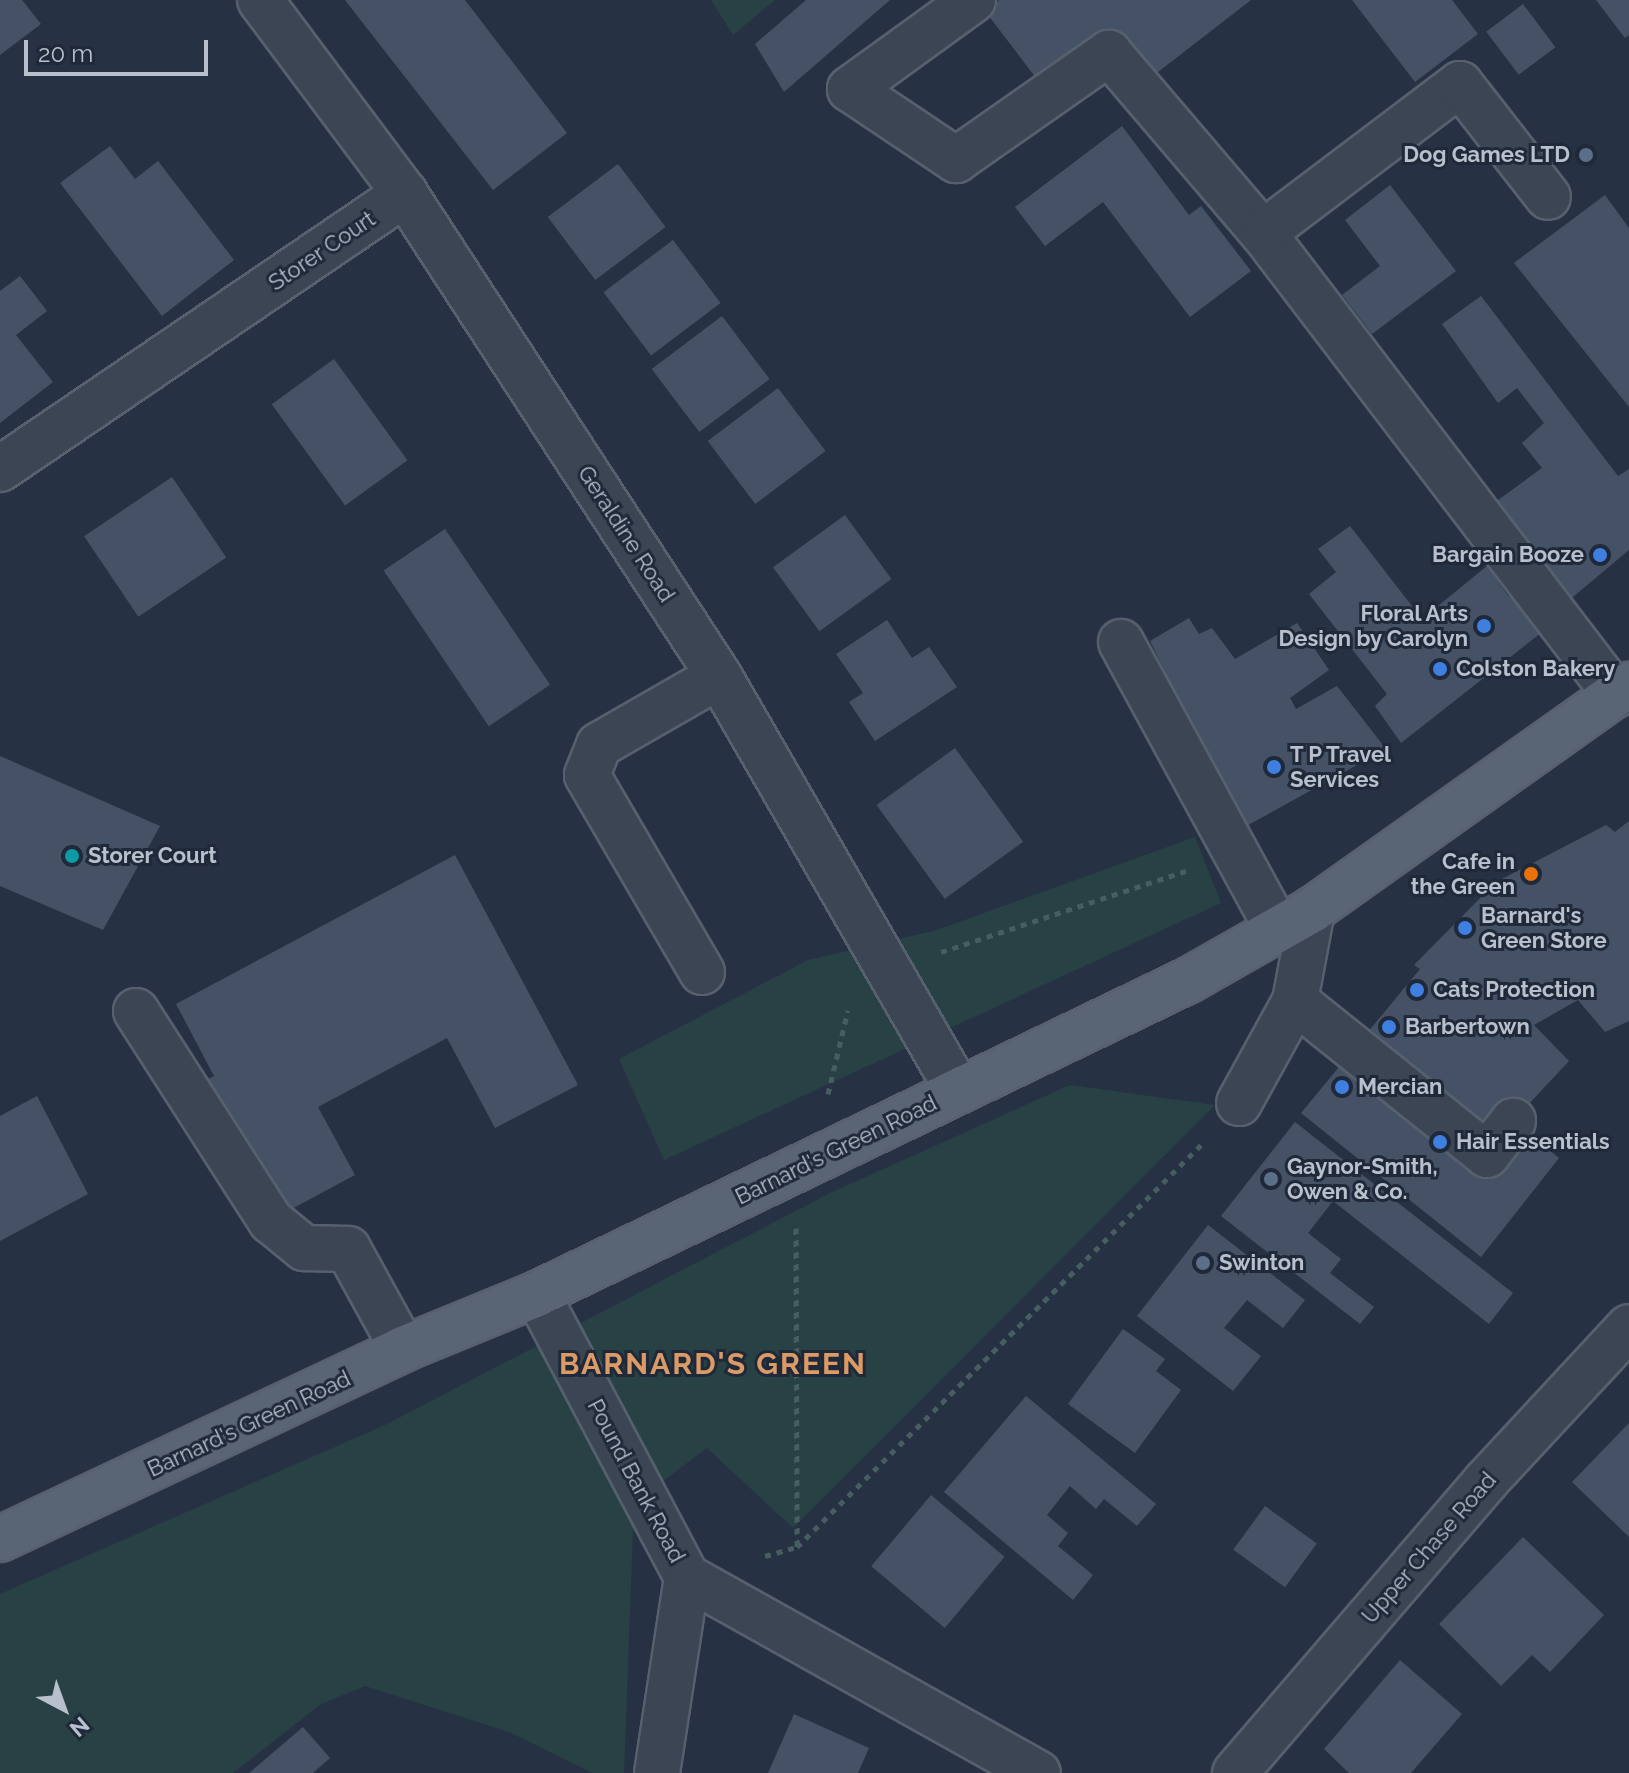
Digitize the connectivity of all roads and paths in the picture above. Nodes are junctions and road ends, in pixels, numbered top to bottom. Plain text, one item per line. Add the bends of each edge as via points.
1 (260, 0) edge
2 (973, 0) edge
3 (405, 194) junction
4 (1548, 197) dead end
5 (1263, 233) junction
6 (0, 469) edge
7 (1121, 642) dead end
8 (719, 676) junction
9 (1623, 690) edge
10 (1236, 854) junction
11 (1295, 920) junction
12 (889, 969) junction
13 (702, 972) dead end
14 (1295, 1001) junction
15 (136, 1011) dead end
16 (958, 1090) junction
17 (1239, 1103) joint
18 (825, 1107) dead end
19 (1513, 1121) dead end
20 (756, 1191) junction
21 (537, 1294) junction
22 (1629, 1327) edge
23 (403, 1349) junction
24 (0, 1539) edge
25 (797, 1547) junction
26 (687, 1577) junction
27 (657, 1773) edge
28 (1038, 1773) edge
29 (1235, 1773) edge

1 - 3 street, Geraldine Road
2 - 5 street via 850,89 956,160 1109,53
3 - 6 street, Storer Court
3 - 8 street, Geraldine Road
4 - 5 street via 1460,84
5 - 9 street
7 - 10 street
8 - 12 street, Geraldine Road
8 - 13 street via 599,745 587,775
9 - 11 main road, Barnard's Green Road
10 - 11 street
10 - 12 path
11 - 14 street
11 - 16 main road, Barnard's Green Road via 1189,980
12 - 16 street, Geraldine Road
12 - 18 path via 849,1007
14 - 17 street
14 - 19 street via 1487,1155
15 - 23 street via 271,1221 304,1248 348,1249
16 - 20 main road, Barnard's Green Road
17 - 25 path
20 - 21 main road, Barnard's Green Road
20 - 25 path via 796,1228
21 - 23 main road, Barnard's Green Road
21 - 26 street, Pound Bank Road
22 - 29 street, Upper Chase Road via 1486,1481
23 - 24 main road, Barnard's Green Road
25 - 26 path
26 - 27 street, Pound Bank Road
26 - 28 street

